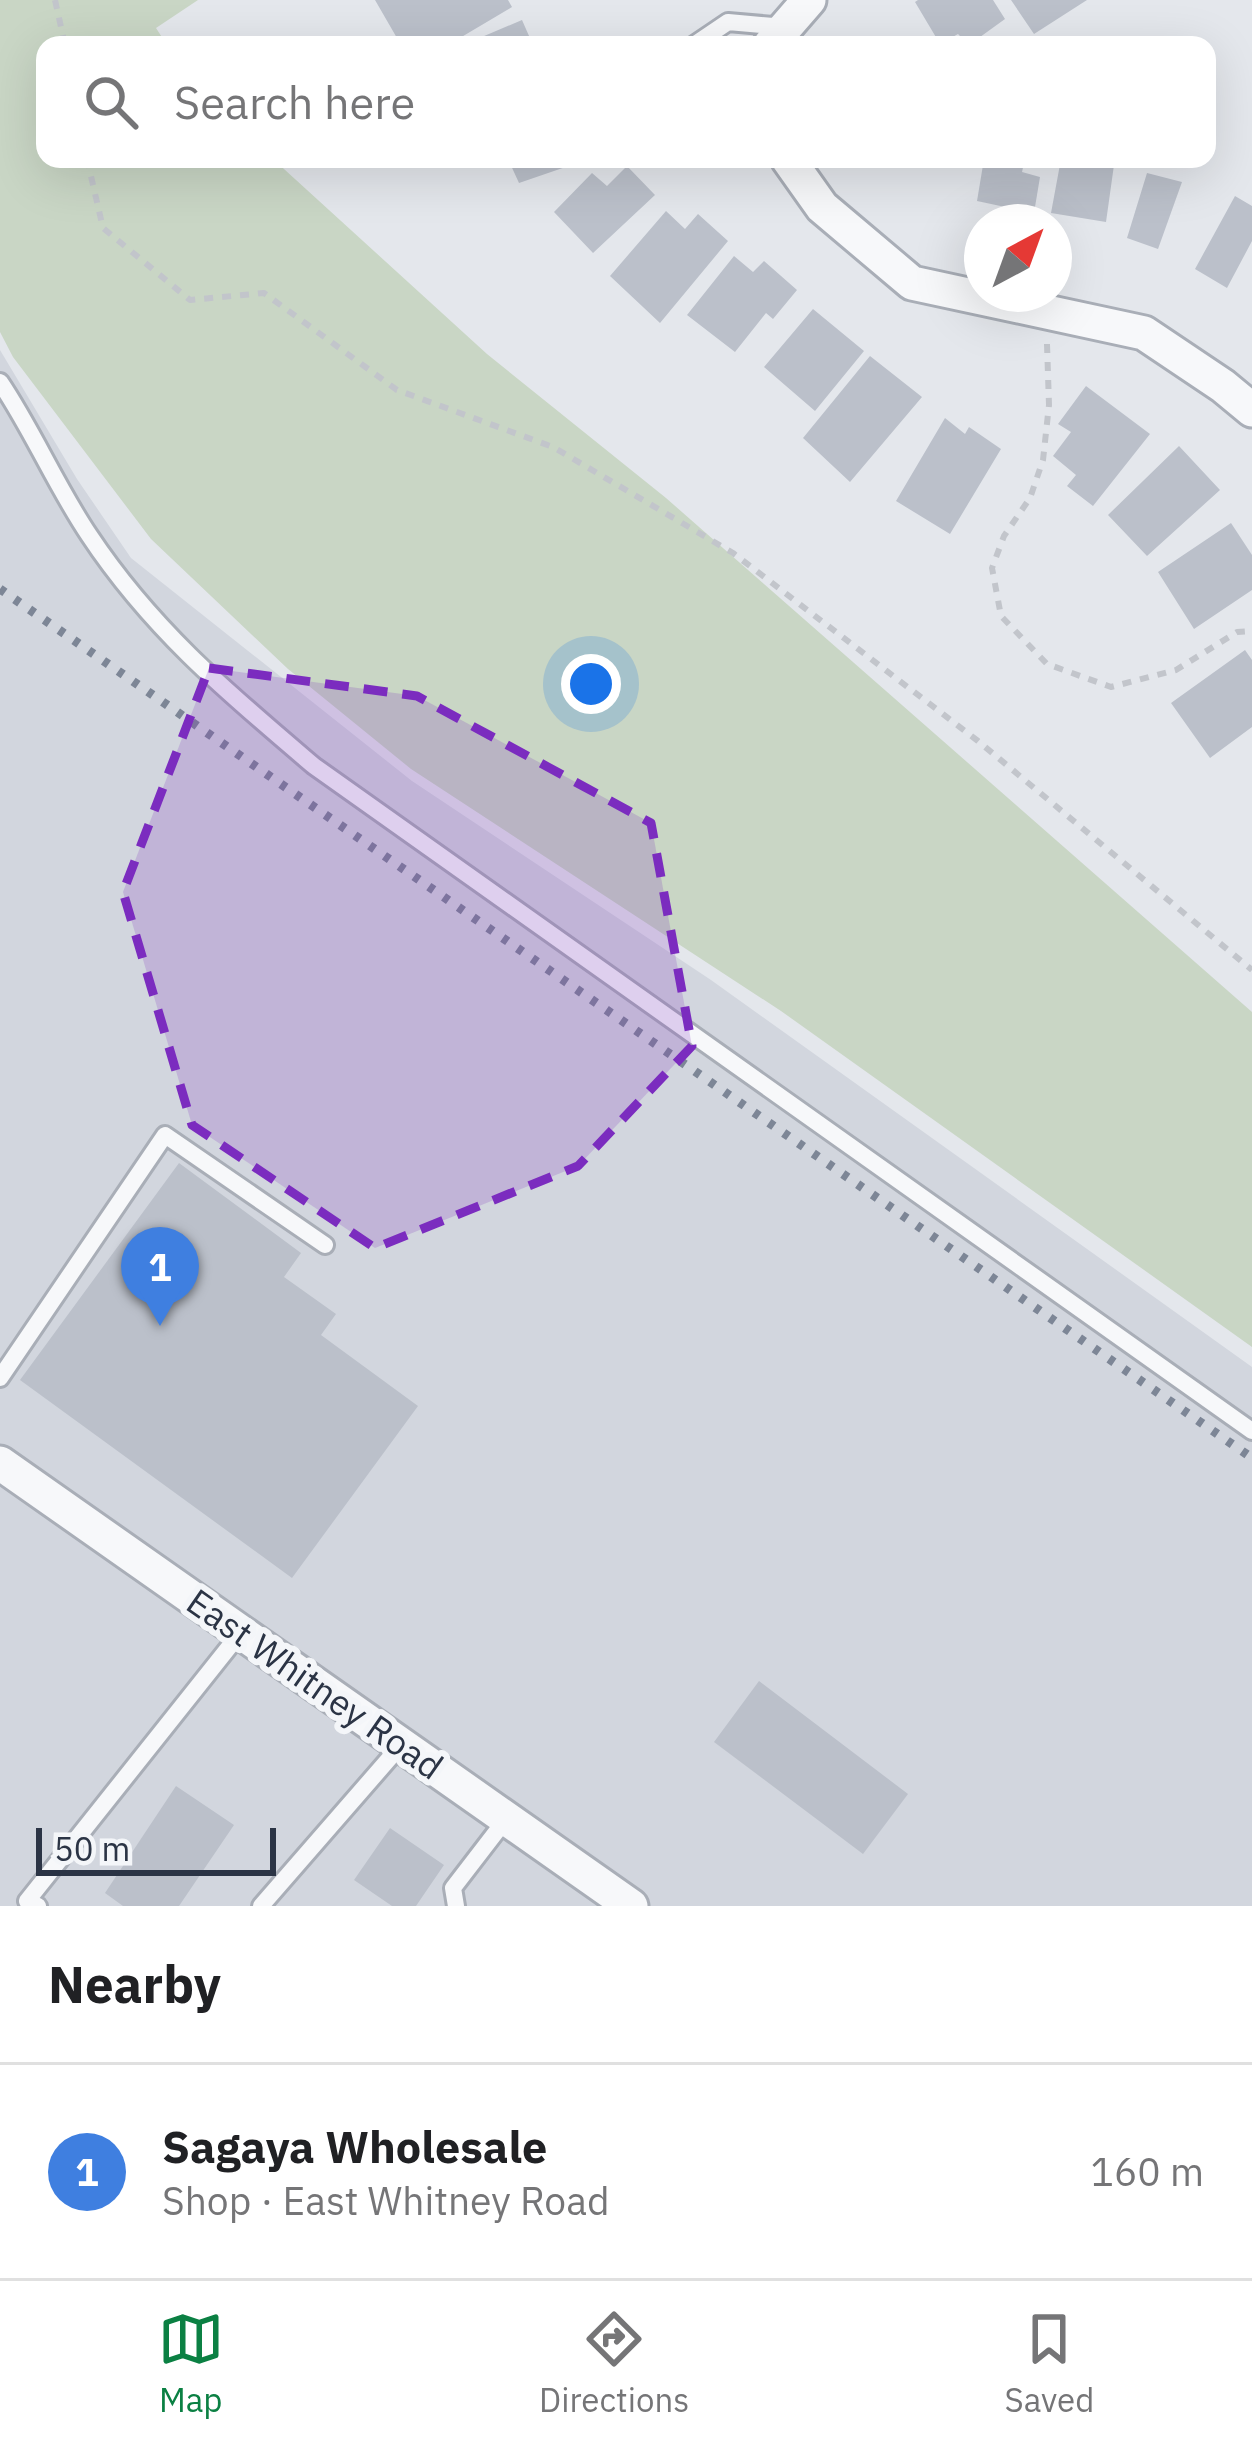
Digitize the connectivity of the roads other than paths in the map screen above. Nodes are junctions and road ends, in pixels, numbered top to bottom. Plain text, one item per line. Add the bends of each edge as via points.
1 (809, 0) edge
2 (707, 36) edge
3 (778, 36) edge
4 (794, 168) edge
5 (0, 382) edge
6 (1252, 410) edge
7 (325, 1245) dead end
8 (0, 1378) edge
9 (1252, 1431) edge
10 (0, 1463) edge
11 (241, 1632) junction
12 (401, 1745) junction
13 (506, 1819) junction
14 (38, 1906) edge
15 (261, 1906) edge
16 (456, 1906) edge
17 (631, 1906) edge

1 - 3 street
2 - 3 lane via 728,22
4 - 6 street via 822,207 912,283 1144,333
5 - 9 lane via 88,534 147,611 192,662 314,766
7 - 8 lane via 165,1135
10 - 11 street, East Whitney Road
11 - 12 street, East Whitney Road
11 - 14 lane via 28,1901
12 - 13 street, East Whitney Road
12 - 15 lane
13 - 16 lane via 453,1888
13 - 17 street, East Whitney Road

